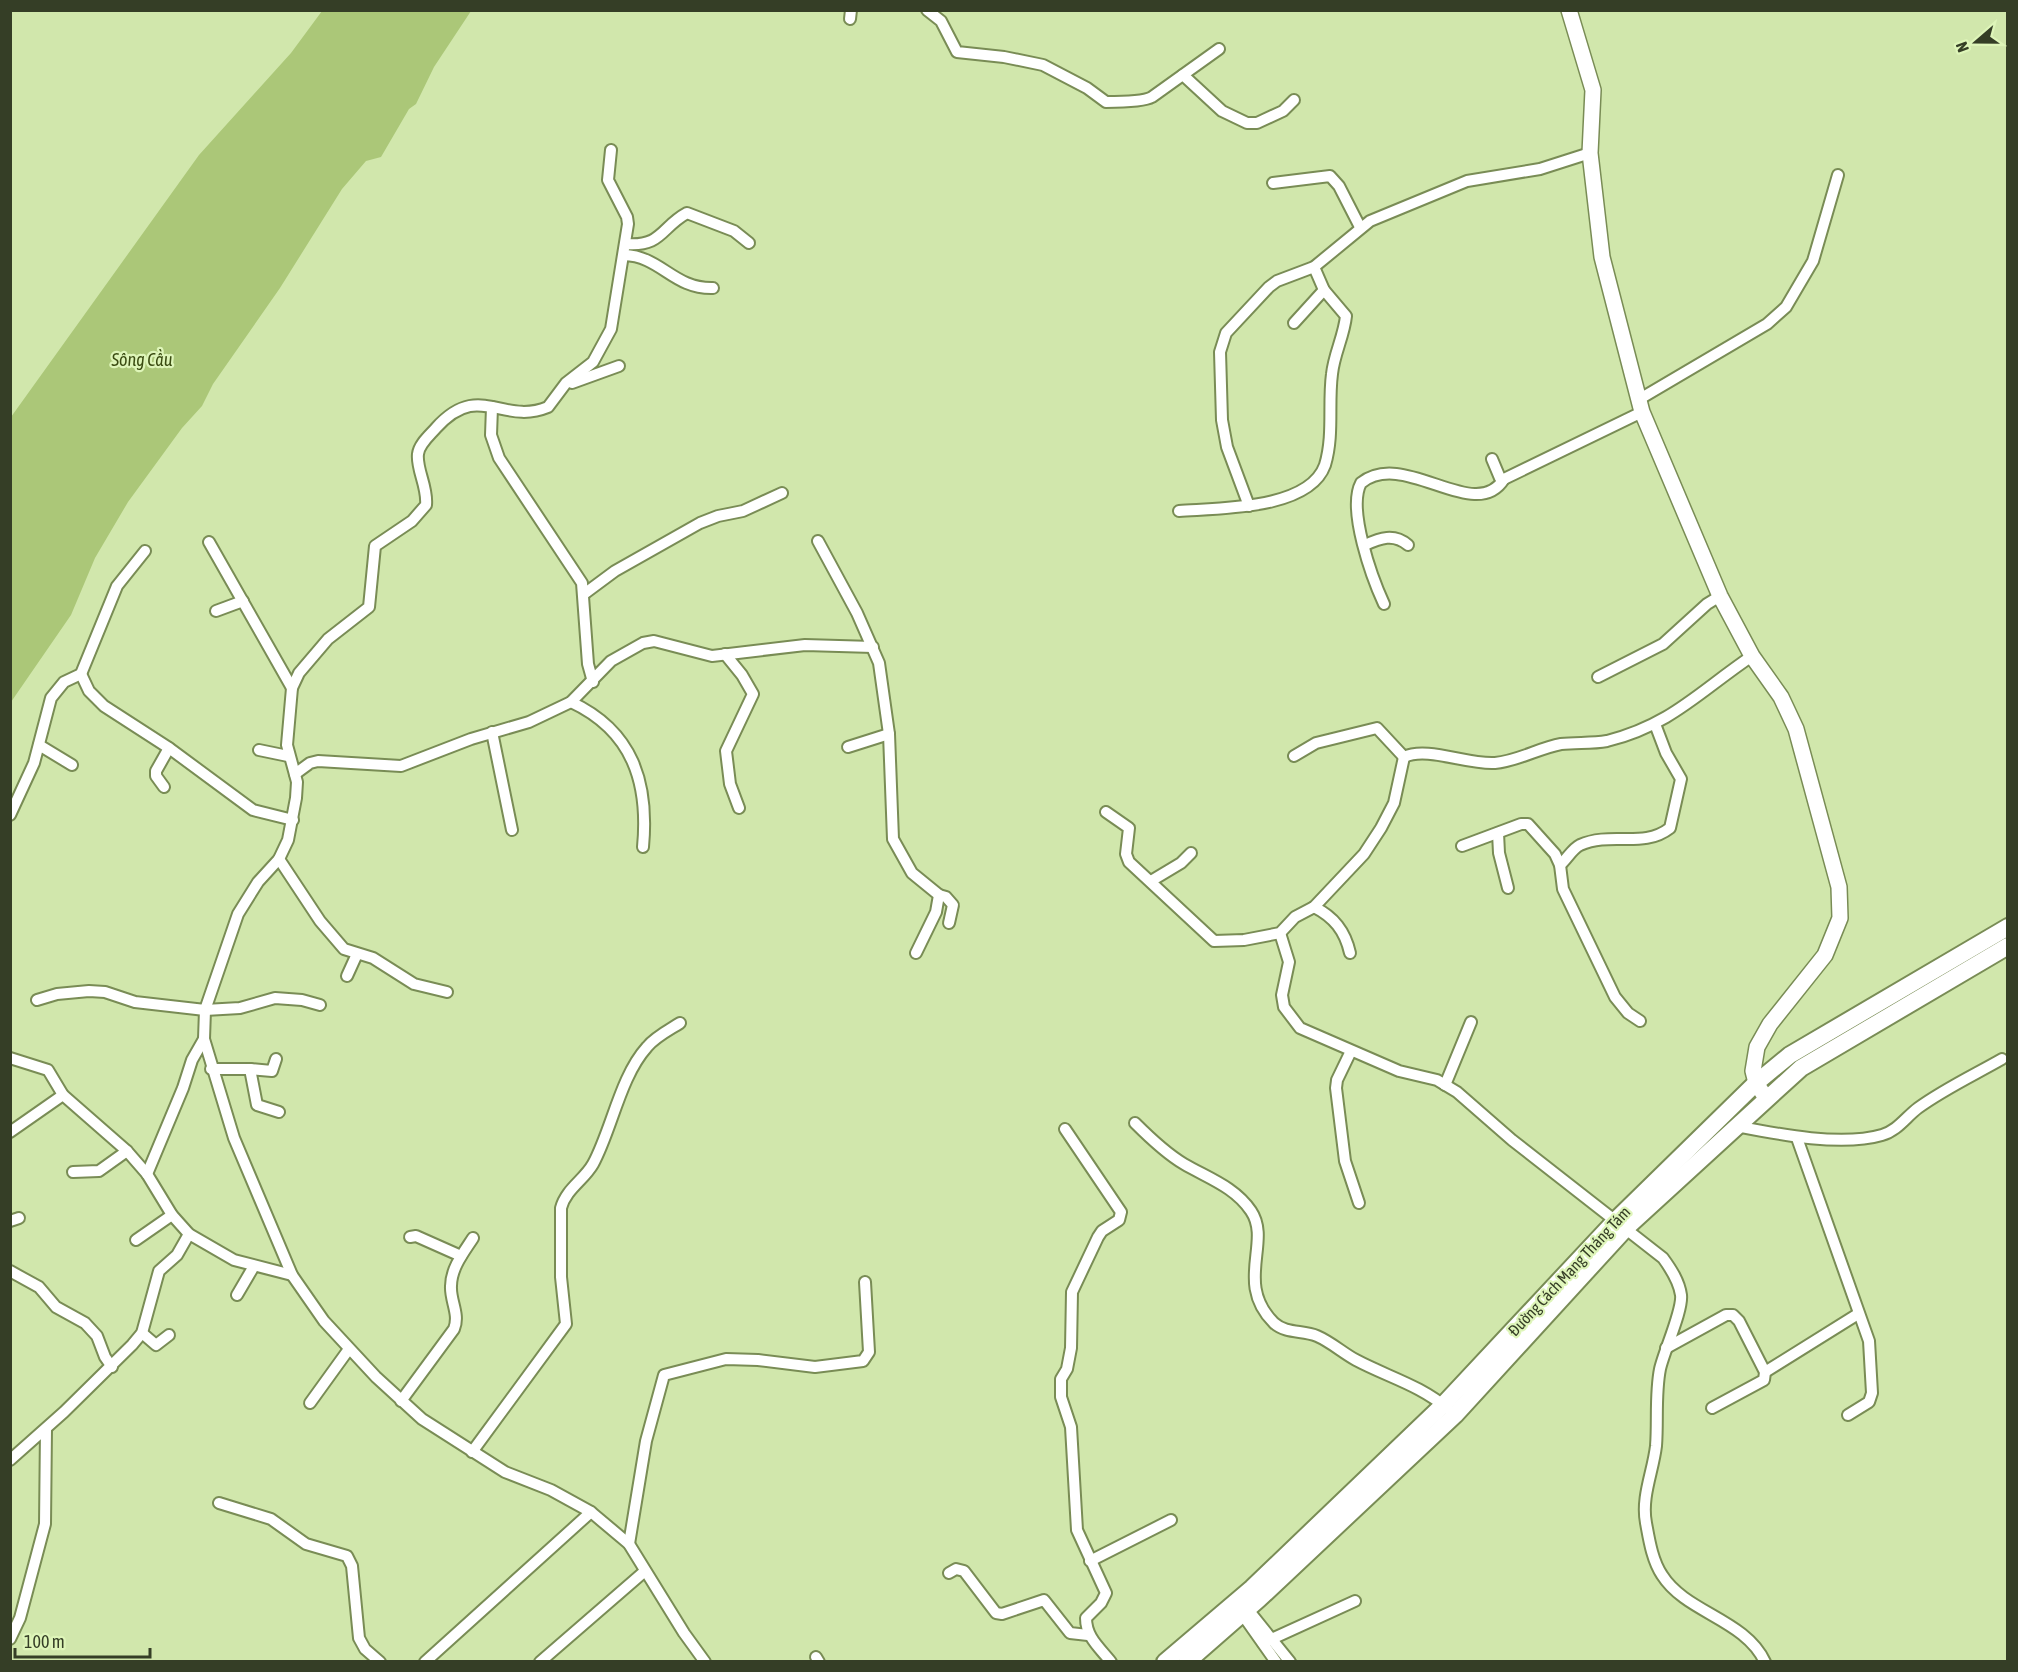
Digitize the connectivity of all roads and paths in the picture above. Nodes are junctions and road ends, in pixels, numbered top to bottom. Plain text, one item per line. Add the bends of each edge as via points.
1 (927, 10) edge
2 (1569, 10) edge
3 (1219, 49) dead end
4 (1183, 75) junction
5 (1294, 100) dead end
6 (610, 150) dead end
7 (1590, 153) junction
8 (1838, 175) dead end
9 (1273, 183) dead end
10 (1360, 227) junction
11 (749, 243) dead end
12 (625, 250) junction
13 (1314, 267) junction
14 (713, 288) dead end
15 (1324, 290) junction
16 (1294, 323) dead end
17 (619, 366) dead end
18 (566, 383) junction
19 (1640, 406) junction
20 (492, 407) junction
21 (1492, 459) dead end
22 (1504, 479) junction
23 (782, 493) dead end
24 (1249, 506) junction
25 (1179, 511) dead end
26 (818, 541) dead end
27 (209, 542) dead end
28 (1365, 545) junction
29 (1408, 545) dead end
30 (145, 551) dead end
31 (584, 594) junction
32 (1720, 596) junction
33 (243, 601) junction
34 (1384, 604) dead end
35 (216, 611) dead end
36 (873, 647) junction
37 (724, 654) junction
38 (1752, 656) junction
39 (81, 674) junction
40 (1598, 677) dead end
41 (593, 682) junction
42 (292, 688) junction
43 (572, 702) junction
44 (1655, 724) junction
45 (492, 732) junction
46 (889, 734) junction
47 (39, 745) junction
48 (848, 747) dead end
49 (169, 748) junction
50 (259, 750) dead end
51 (288, 756) junction
52 (1294, 756) dead end
53 (1404, 757) junction
54 (72, 765) dead end
55 (295, 774) junction
56 (164, 787) dead end
57 (739, 808) dead end
58 (1106, 812) dead end
59 (10, 815) edge
60 (293, 820) junction
61 (512, 830) dead end
62 (1498, 833) junction
63 (1462, 846) dead end
64 (643, 847) dead end
65 (1191, 853) dead end
66 (279, 859) junction
67 (1560, 865) junction
68 (1151, 882) junction
69 (1508, 888) dead end
70 (939, 895) junction
71 (1314, 907) junction
72 (949, 923) dead end
73 (2007, 927) edge
74 (1280, 933) junction
75 (2007, 946) edge
76 (916, 953) dead end
77 (1350, 953) dead end
78 (357, 954) junction
79 (346, 976) dead end
80 (447, 992) dead end
81 (37, 1000) dead end
82 (320, 1005) dead end
83 (205, 1010) junction
84 (1640, 1021) dead end
85 (1471, 1022) dead end
86 (680, 1023) dead end
87 (204, 1039) junction
88 (1351, 1051) junction
89 (10, 1058) edge
90 (276, 1059) dead end
91 (2002, 1059) dead end
92 (211, 1069) junction
93 (250, 1070) junction
94 (1756, 1083) junction
95 (1445, 1085) junction
96 (63, 1095) junction
97 (1766, 1098) junction
98 (279, 1113) dead end
99 (1135, 1124) dead end
100 (1736, 1126) junction
101 (1065, 1129) dead end
102 (10, 1132) edge
103 (1797, 1138) junction
104 (128, 1151) junction
105 (73, 1172) dead end
106 (147, 1174) junction
107 (1359, 1203) dead end
108 (172, 1215) junction
109 (1622, 1223) junction
110 (189, 1234) junction
111 (410, 1237) dead end
112 (473, 1238) dead end
113 (136, 1240) dead end
114 (461, 1256) junction
115 (254, 1266) junction
116 (10, 1271) edge
117 (292, 1275) junction
118 (865, 1282) dead end
119 (237, 1295) dead end
120 (1858, 1314) junction
121 (142, 1333) junction
122 (169, 1335) dead end
123 (1666, 1347) junction
124 (349, 1349) junction
125 (112, 1367) junction
126 (1765, 1372) junction
127 (401, 1401) junction
128 (310, 1403) dead end
129 (1712, 1408) dead end
130 (1449, 1410) junction
131 (1848, 1415) dead end
132 (46, 1428) junction
133 (472, 1452) junction
134 (12, 1457) edge
135 (219, 1503) dead end
136 (591, 1512) junction
137 (1171, 1520) dead end
138 (629, 1544) junction
139 (1090, 1561) junction
140 (645, 1571) junction
141 (949, 1573) dead end
142 (1355, 1601) dead end
143 (1241, 1607) junction
144 (1088, 1635) junction
145 (10, 1639) edge
146 (1271, 1641) junction
147 (380, 1662) edge
148 (425, 1662) edge
149 (540, 1662) edge
150 (705, 1662) edge
151 (1111, 1662) edge
152 (1165, 1662) edge
153 (1187, 1662) edge
154 (1276, 1662) edge
155 (1290, 1662) edge
156 (1765, 1662) edge

1 - 4 street via 941,21 957,52 1043,65 1106,102 1145,101
2 - 7 main road via 1593,90
3 - 4 street
4 - 5 street via 1222,111 1247,123 1257,123 1283,111
6 - 12 street via 608,180 627,216
7 - 10 street via 1540,169 1467,181
7 - 19 main road via 1602,257
8 - 19 street via 1813,261 1786,306 1767,324
9 - 10 street via 1330,176
10 - 13 street
11 - 12 street via 734,231 687,213 654,241
12 - 14 street via 690,287
12 - 18 street via 607,341 593,362
13 - 15 street
13 - 24 street via 1269,287 1221,342 1222,420 1227,447
15 - 16 street
15 - 24 street via 1346,316 1332,375 1332,420 1324,466 1314,481 1289,495
17 - 18 street
18 - 20 street via 555,401 540,410 521,412
19 - 22 street
19 - 32 main road
20 - 31 street via 491,435 498,458 582,583
20 - 42 street via 456,409 426,439 418,454 426,505 412,521 375,546 369,607 328,639 299,673
21 - 22 street
22 - 28 street via 1500,486 1478,495 1416,477 1383,474 1366,479 1356,492 1355,503
23 - 31 street via 733,514 708,519 615,570
24 - 25 street
26 - 36 street
27 - 33 street
28 - 29 street via 1395,537
28 - 34 street
30 - 39 street via 117,586
31 - 41 street via 583,623
32 - 38 main road
32 - 40 street via 1663,644
33 - 35 street
33 - 42 street
36 - 37 street via 805,645
36 - 46 street
37 - 41 street via 705,654 654,641 643,643 611,660
37 - 57 street via 753,694 726,752 730,784
38 - 44 street
38 - 94 main road via 1781,697 1799,737 1839,887 1840,908 1840,918 1825,955 1770,1024 1757,1047 1753,1071
39 - 47 street via 64,682 51,698
39 - 49 street via 89,691 104,706
41 - 43 street
42 - 51 street
43 - 45 street via 529,722
43 - 64 street via 604,723 628,750 638,769 643,790
44 - 53 street via 1604,741 1560,744 1496,763 1426,754
44 - 67 street via 1681,779 1670,828 1643,840 1610,837 1580,845
45 - 55 street via 408,765 318,761
45 - 61 street
46 - 48 street
46 - 70 street via 893,839 912,873
47 - 54 street
47 - 59 street
49 - 56 street via 156,771
49 - 60 street via 253,810
50 - 51 street
51 - 55 street
52 - 53 street via 1316,743 1377,728
53 - 71 street via 1394,803 1381,828 1364,854
55 - 60 street
58 - 68 street via 1129,828 1127,858
60 - 66 street
62 - 63 street
62 - 67 street via 1528,824 1553,851
62 - 69 street
65 - 68 street
66 - 78 street via 335,941
66 - 83 street via 258,882 238,914
67 - 84 street via 1563,889 1605,978 1621,1005
68 - 74 street via 1214,940 1244,940
70 - 72 street via 953,905
70 - 76 street via 936,912
71 - 74 street via 1295,917
71 - 77 street via 1339,927
73 - 94 main road, Đường Cách Mạng Tháng Tám via 1790,1055
74 - 88 street via 1289,962 1282,994 1290,1018 1300,1028
75 - 97 main road, Đường Cách Mạng Tháng Tám via 1801,1068
78 - 79 street
78 - 80 street via 382,962 414,984
81 - 83 street via 89,991 135,1002
82 - 83 street via 274,998 240,1008
83 - 87 street
85 - 95 street
86 - 133 street via 648,1045 638,1058 592,1166 563,1198 561,1276 566,1324
87 - 92 street
87 - 106 street
88 - 95 street
88 - 107 street via 1336,1088 1345,1161
89 - 96 street via 48,1070
90 - 93 street via 272,1071
91 - 103 street via 1929,1101 1896,1129 1882,1135
92 - 93 street
92 - 117 street via 234,1138
93 - 98 street via 257,1105
94 - 97 main road
94 - 109 main road, Đường Cách Mạng Tháng Tám
95 - 109 street
96 - 102 street
96 - 104 street
97 - 100 main road, Đường Cách Mạng Tháng Tám
99 - 130 street via 1183,1164 1216,1180 1252,1213 1256,1227 1256,1296 1276,1325 1317,1336 1355,1360 1426,1391
100 - 103 street
100 - 109 main road, Đường Cách Mạng Tháng Tám
101 - 139 street via 1122,1212 1119,1220 1098,1237 1075,1283 1071,1348 1061,1379 1061,1397 1071,1427 1077,1530
103 - 120 street
104 - 105 street via 99,1171
104 - 106 street
106 - 108 street
108 - 110 street
108 - 113 street
109 - 123 street via 1663,1258 1682,1296
109 - 130 main road, Đường Cách Mạng Tháng Tám
110 - 115 street via 217,1252
110 - 121 street via 177,1255 159,1271
111 - 114 street via 416,1236
112 - 114 street
114 - 127 street via 450,1286 456,1322
115 - 117 street
115 - 119 street
116 - 125 street via 34,1283 57,1307 85,1323 98,1336
117 - 124 street via 324,1322
118 - 138 street via 869,1352 863,1361 815,1367 726,1359 664,1376 646,1441
120 - 126 street
120 - 131 street via 1870,1348 1872,1393 1863,1408
121 - 122 street via 156,1345
121 - 125 street
123 - 126 street via 1726,1315 1733,1315
123 - 156 street via 1660,1371 1656,1448 1645,1502 1651,1548 1660,1573 1680,1594 1731,1626 1759,1651
124 - 127 street
124 - 128 street
125 - 132 street
126 - 129 street via 1761,1383
127 - 133 street
130 - 143 main road, Đường Cách Mạng Tháng Tám
132 - 134 street
132 - 145 street via 45,1524 20,1618
133 - 136 street via 505,1472 551,1490
135 - 147 street via 271,1518 306,1544 347,1556 352,1566 359,1638
136 - 138 street
136 - 148 street
137 - 139 street
138 - 140 street
139 - 144 street via 1106,1593 1086,1618
140 - 149 street
140 - 150 street
141 - 144 street via 964,1571 996,1613 1044,1600 1070,1633
142 - 146 street
143 - 146 street
143 - 152 main road, Đường Cách Mạng Tháng Tám
143 - 153 main road, Đường Cách Mạng Tháng Tám
144 - 151 street
146 - 154 street
146 - 155 street

